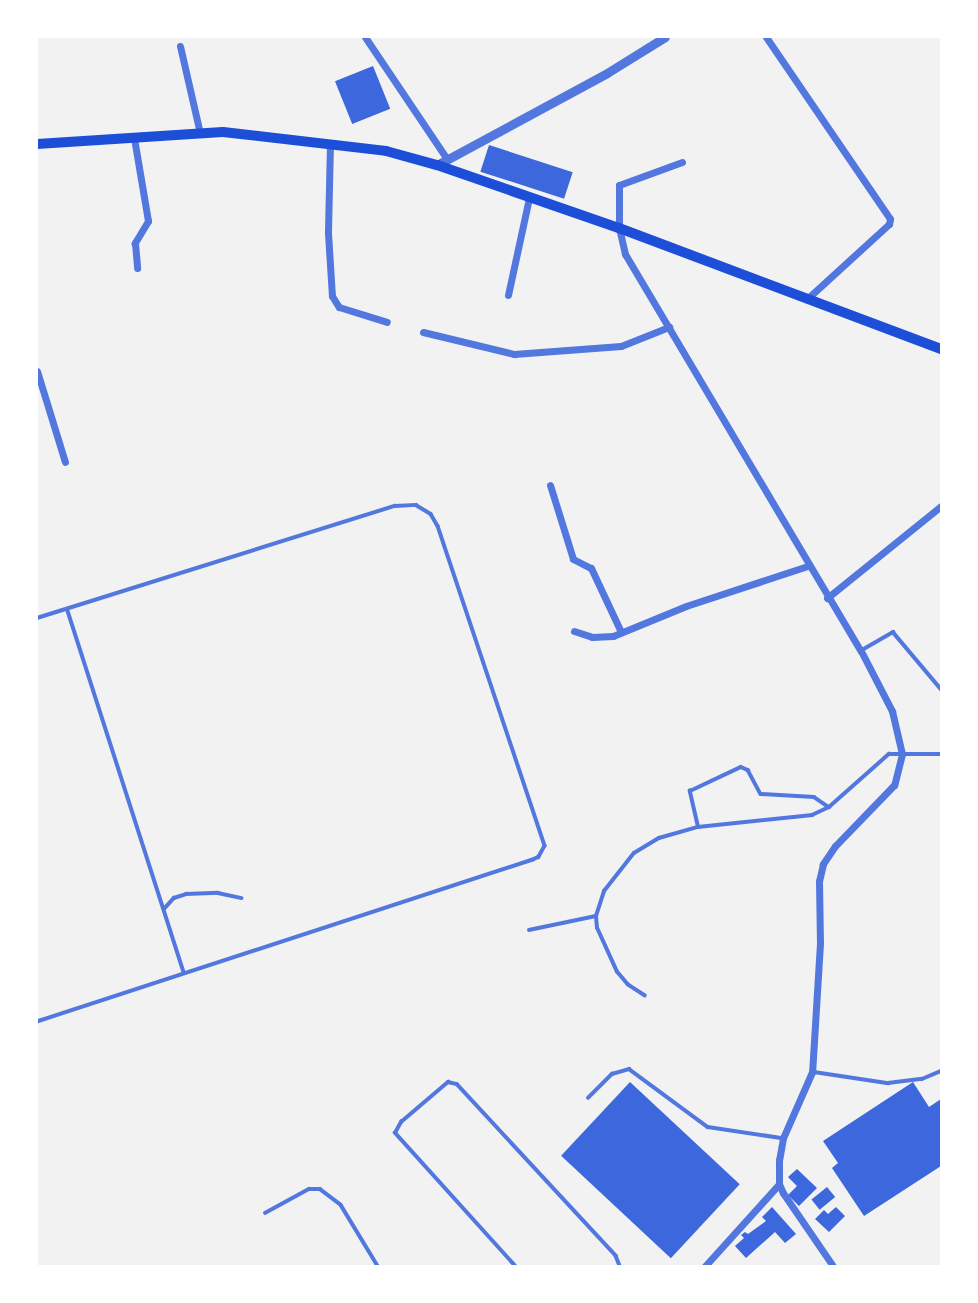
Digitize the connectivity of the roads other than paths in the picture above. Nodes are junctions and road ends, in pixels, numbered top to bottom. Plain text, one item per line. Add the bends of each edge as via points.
1 (365, 37) edge
2 (665, 37) edge
3 (766, 37) edge
4 (180, 46) dead end
5 (200, 133) junction
6 (134, 138) junction
7 (330, 142) junction
8 (37, 145) edge
9 (442, 162) junction
10 (682, 162) dead end
11 (528, 198) junction
12 (619, 228) junction
13 (137, 268) dead end
14 (508, 295) dead end
15 (807, 299) junction
16 (387, 323) dead end
17 (669, 327) junction
18 (423, 332) dead end
19 (941, 349) edge
20 (37, 371) edge
21 (65, 462) dead end
22 (550, 485) dead end
23 (941, 506) edge
24 (808, 566) junction
25 (827, 598) junction
26 (68, 611) junction
27 (37, 618) edge
28 (573, 631) dead end
29 (621, 632) junction
30 (861, 651) junction
31 (941, 689) edge
32 (902, 754) junction
33 (941, 754) edge
34 (829, 807) junction
35 (698, 827) junction
36 (241, 898) dead end
37 (164, 909) junction
38 (596, 916) junction
39 (529, 930) dead end
40 (184, 972) junction
41 (645, 996) dead end
42 (37, 1022) edge
43 (941, 1071) edge
44 (811, 1072) junction
45 (588, 1098) dead end
46 (783, 1138) junction
47 (779, 1184) junction
48 (265, 1213) dead end
49 (378, 1266) edge
50 (514, 1266) edge
51 (620, 1266) edge
52 (705, 1266) edge
53 (833, 1266) edge

1 - 9 street
2 - 9 street via 607,74
3 - 15 street via 890,219
4 - 5 street
5 - 6 main road
5 - 7 main road via 223,131
6 - 8 main road
6 - 13 street via 148,221 135,243
7 - 9 main road
7 - 16 street via 332,296 339,307
9 - 11 main road
10 - 12 street via 621,184
11 - 12 main road
11 - 14 street
12 - 15 main road
12 - 17 street via 625,254
15 - 19 main road
17 - 18 street via 621,346 514,354
17 - 24 street
20 - 21 street
22 - 29 street via 573,559 591,568
23 - 25 street
24 - 25 street
24 - 29 street
25 - 30 street
26 - 27 lane
26 - 37 lane
26 - 40 lane via 395,506 416,505 432,514 438,526 544,838 543,852 533,860
28 - 29 street via 608,637
30 - 31 lane via 893,632
30 - 32 street via 892,711
32 - 33 lane
32 - 34 lane via 884,757
32 - 44 street via 894,785 835,846 821,873
34 - 35 lane via 797,818
34 - 35 lane via 814,797 761,794 748,770 741,767 690,791
35 - 38 lane via 659,838 634,853 604,891
36 - 37 lane via 186,894
37 - 40 lane
38 - 39 lane
38 - 41 lane via 600,940 617,972
40 - 42 lane
43 - 44 lane via 922,1079 888,1083
44 - 46 street
45 - 46 lane via 612,1074 629,1069 708,1127
46 - 47 street
47 - 52 street
47 - 53 street
48 - 49 lane via 309,1189 320,1189 341,1205
50 - 51 lane via 395,1133 401,1122 448,1082 457,1084 616,1256

